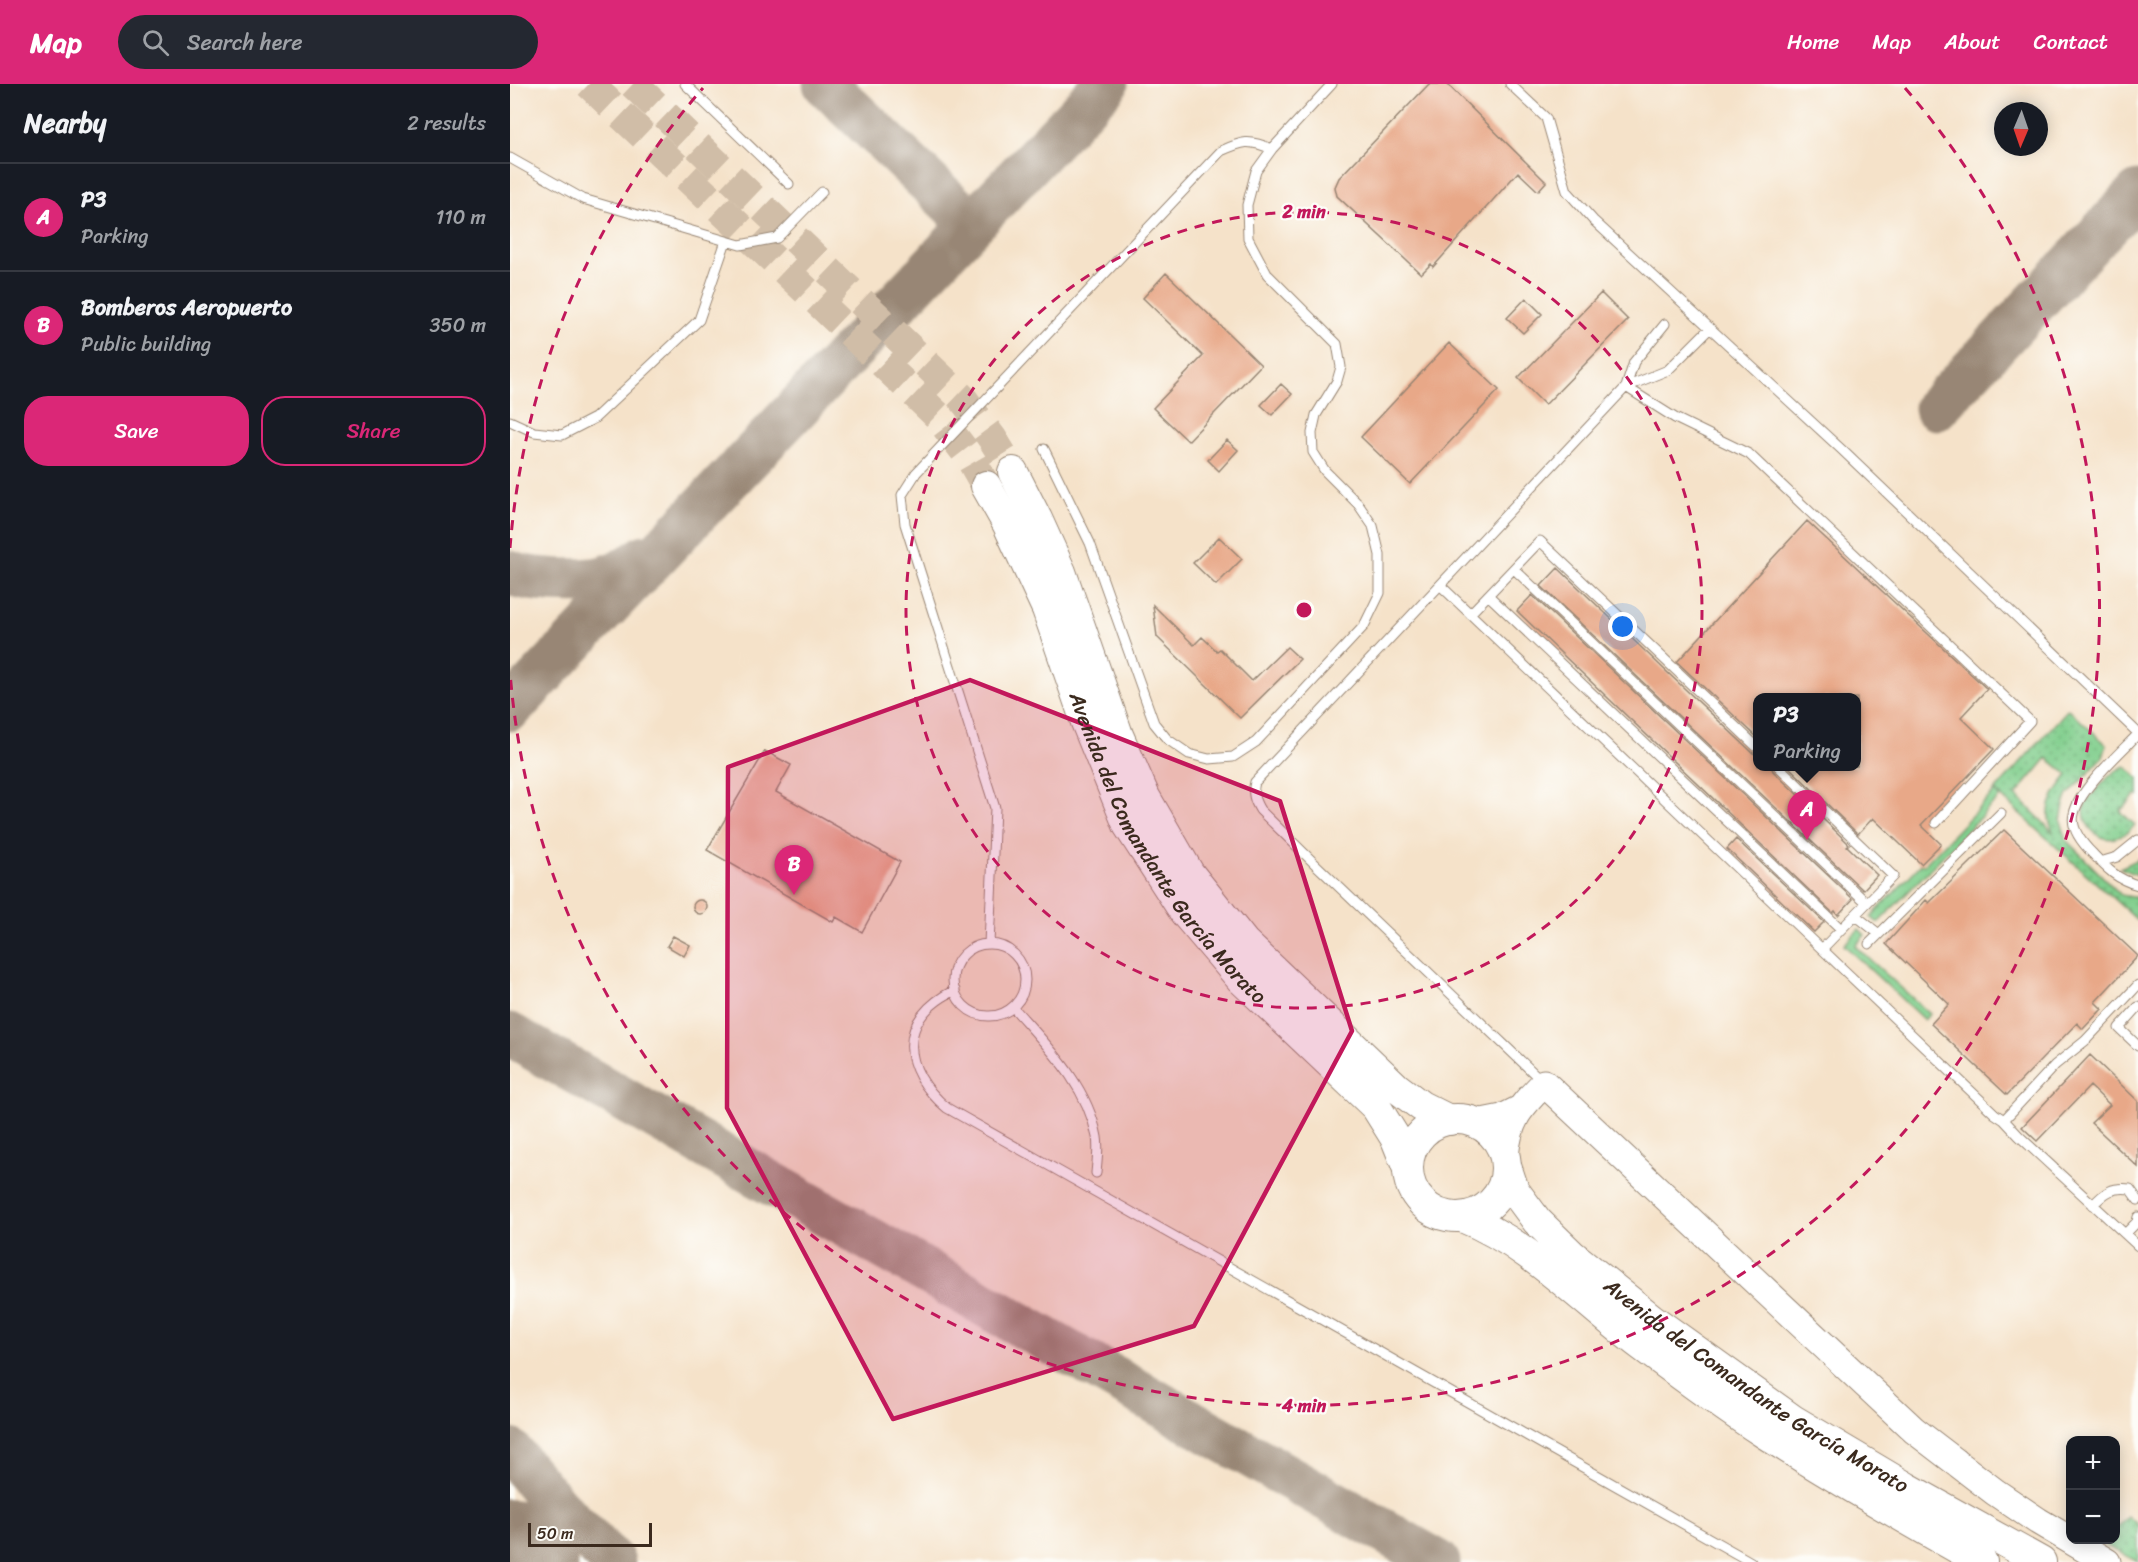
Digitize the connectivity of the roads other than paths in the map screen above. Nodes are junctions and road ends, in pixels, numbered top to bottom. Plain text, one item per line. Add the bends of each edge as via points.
1 (685, 84) edge
2 (1332, 84) edge
3 (1510, 84) edge
4 (1272, 149) junction
5 (510, 158) edge
6 (789, 184) dead end
7 (822, 192) dead end
8 (726, 241) junction
9 (1665, 324) dead end
10 (1710, 327) junction
11 (1626, 387) junction
12 (510, 421) edge
13 (1044, 449) dead end
14 (1013, 472) tunnel mouth
15 (986, 486) tunnel mouth
16 (1514, 569) junction
17 (1441, 586) junction
18 (1488, 595) junction
19 (1470, 614) junction
20 (2138, 734) edge
21 (1753, 743) edge
22 (1783, 771) edge
23 (2001, 813) dead end
24 (1936, 823) dead end
25 (2138, 840) edge
26 (2100, 862) junction
27 (2138, 885) edge
28 (1867, 903) junction
29 (1855, 915) junction
30 (1841, 929) junction
31 (1879, 934) junction
32 (989, 944) junction
33 (1869, 944) dead end
34 (1821, 949) junction
35 (2138, 985) edge
36 (955, 990) junction
37 (1013, 1007) junction
38 (2138, 1007) edge
39 (2138, 1046) edge
40 (1544, 1083) junction
41 (1518, 1110) junction
42 (2004, 1120) junction
43 (1463, 1122) junction
44 (1506, 1162) junction
45 (1408, 1168) junction
46 (1096, 1173) dead end
47 (2138, 1200) edge
48 (2093, 1205) junction
49 (1462, 1217) junction
50 (2138, 1217) edge
51 (2125, 1234) junction
52 (2138, 1246) edge
53 (1751, 1562) edge
54 (1983, 1562) edge
55 (2041, 1562) edge
56 (2107, 1562) edge

1 - 6 lane
2 - 4 lane
3 - 10 lane via 1546,118 1567,191 1593,220
4 - 13 lane via 1256,171 1247,204 1248,238 1267,274 1337,344 1341,367 1316,415 1313,452 1373,526 1380,555 1380,593 1364,626 1256,742 1233,757 1209,759 1189,754 1167,739 1154,723 1090,543
4 - 32 lane via 1239,142 1221,151 916,473 902,495 905,524 995,808
5 - 8 lane via 583,199
7 - 8 lane via 777,237 740,245
8 - 12 lane via 699,320 595,418 562,435 534,432
9 - 11 lane via 1634,362
10 - 11 lane via 1668,370
10 - 20 lane
11 - 17 lane
11 - 24 lane via 1676,418 1749,454 2030,721
14 - 43 main road, Avenida del Comandante García Morato via 1061,572 1118,735 1145,797 1189,873 1244,942 1396,1088 1421,1106
15 - 45 main road, Avenida del Comandante García Morato via 1047,609 1086,722 1128,825 1185,913 1241,979 1376,1107
16 - 18 lane
16 - 21 lane via 1540,541
16 - 28 lane
17 - 19 lane
17 - 40 lane via 1255,782 1254,801
18 - 19 lane
18 - 30 lane
19 - 34 lane
20 - 26 lane via 2080,796 2073,816 2080,841
22 - 28 lane via 1893,876
23 - 31 lane
25 - 26 lane via 2117,857
26 - 27 lane via 2123,882
28 - 29 lane
29 - 30 lane
29 - 31 lane
30 - 34 lane
31 - 33 lane
32 - 36 lane via 978,945 960,958 953,979
32 - 37 lane via 1012,952 1025,973 1025,986
34 - 42 lane
35 - 42 lane
36 - 37 lane via 960,1001 979,1014 1002,1013
36 - 53 lane via 937,999 924,1013 913,1035 912,1056 918,1075 947,1108
37 - 46 lane via 1083,1093 1097,1138
38 - 39 lane via 2119,1028
40 - 41 street
40 - 56 street via 1914,1430 1995,1492
41 - 43 street via 1502,1118
41 - 44 street via 1507,1135
42 - 48 lane
43 - 44 main road via 1489,1131 1499,1142
43 - 45 main road via 1436,1124 1420,1137
44 - 49 main road via 1504,1183 1493,1201 1476,1214
44 - 55 main road, Avenida del Comandante García Morato via 1514,1190 1537,1221 1572,1255 1652,1319 1793,1420
45 - 49 main road via 1411,1185 1431,1210
47 - 48 lane via 2130,1189 2117,1188 2106,1191
48 - 51 lane
49 - 54 main road, Avenida del Comandante García Morato via 1517,1245 1641,1345 1763,1433
50 - 51 lane
51 - 52 lane

